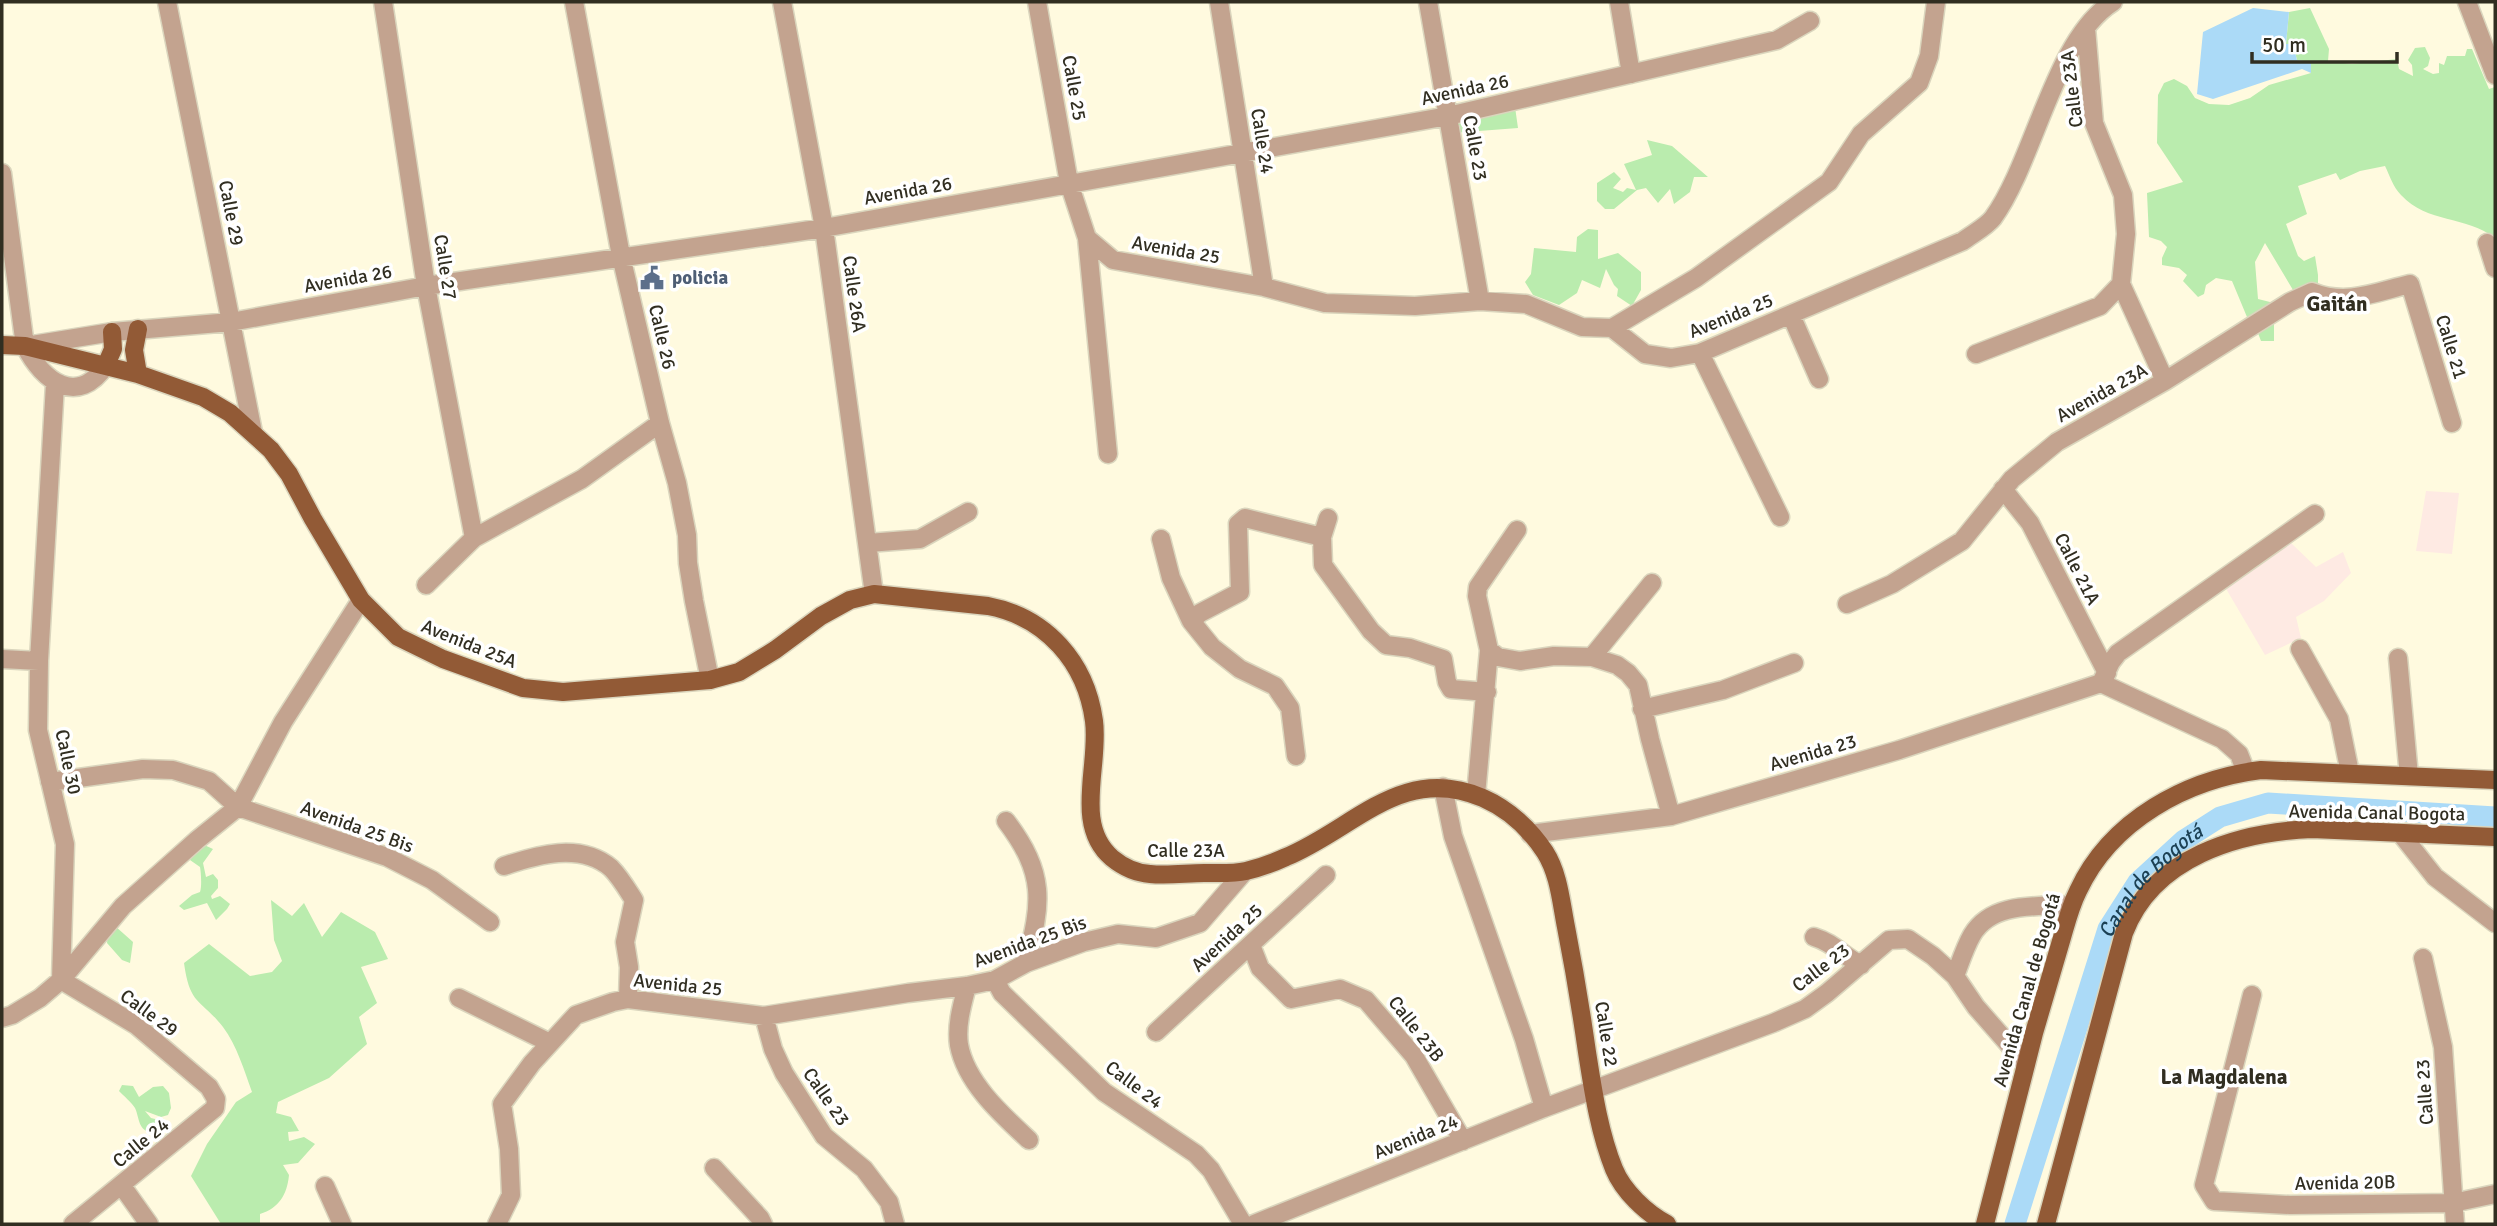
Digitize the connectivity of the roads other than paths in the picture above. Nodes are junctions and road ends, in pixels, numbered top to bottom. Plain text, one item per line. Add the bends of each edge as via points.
1 (167, 2) edge
2 (383, 2) edge
3 (574, 2) edge
4 (782, 2) edge
5 (1037, 2) edge
6 (1219, 2) edge
7 (1428, 2) edge
8 (1619, 2) edge
9 (1936, 2) edge
10 (2113, 2) edge
11 (2467, 2) edge
12 (1810, 21) dead end
13 (2086, 28) junction
14 (1631, 74) junction
15 (2495, 75) edge
16 (1448, 116) junction
17 (1243, 154) junction
18 (2, 173) edge
19 (1069, 183) junction
20 (824, 228) junction
21 (1087, 238) junction
22 (2487, 243) dead end
23 (621, 256) junction
24 (2495, 268) edge
25 (2121, 284) junction
26 (2410, 284) joint
27 (426, 286) junction
28 (1264, 287) junction
29 (1480, 301) junction
30 (1791, 314) junction
31 (231, 322) junction
32 (1612, 328) junction
33 (138, 329) junction
34 (112, 332) junction
35 (2, 345) edge
36 (25, 346) junction
37 (1700, 353) junction
38 (1976, 354) dead end
39 (106, 365) junction
40 (138, 374) junction
41 (1819, 379) dead end
42 (2165, 381) junction
43 (55, 384) junction
44 (660, 423) junction
45 (2452, 423) dead end
46 (253, 432) junction
47 (1108, 454) dead end
48 (2003, 489) junction
49 (968, 512) dead end
50 (2315, 514) dead end
51 (1780, 517) dead end
52 (1328, 518) dead end
53 (1517, 530) dead end
54 (1322, 537) junction
55 (474, 538) junction
56 (1161, 539) dead end
57 (868, 543) junction
58 (1652, 583) dead end
59 (426, 585) dead end
60 (874, 594) junction
61 (361, 600) junction
62 (1847, 604) dead end
63 (1191, 621) junction
64 (2300, 649) dead end
65 (1489, 650) junction
66 (1592, 657) junction
67 (2398, 658) dead end
68 (2, 659) edge
69 (38, 661) junction
70 (1794, 663) dead end
71 (2104, 678) junction
72 (710, 680) junction
73 (1487, 692) junction
74 (1642, 709) junction
75 (1296, 756) dead end
76 (2246, 772) junction
77 (2350, 773) junction
78 (2409, 776) junction
79 (2495, 780) edge
80 (50, 782) junction
81 (1443, 787) junction
82 (1476, 795) junction
83 (238, 807) junction
84 (1671, 816) junction
85 (1006, 821) dead end
86 (1530, 834) junction
87 (2401, 834) junction
88 (2495, 838) edge
89 (504, 866) dead end
90 (1244, 872) junction
91 (1326, 875) dead end
92 (2072, 905) junction
93 (490, 922) dead end
94 (2495, 923) edge
95 (1814, 937) dead end
96 (1251, 945) junction
97 (2423, 958) dead end
98 (1027, 963) junction
99 (1861, 965) junction
100 (1955, 976) junction
101 (61, 980) junction
102 (995, 980) junction
103 (967, 986) junction
104 (2252, 995) dead end
105 (459, 998) dead end
106 (628, 999) junction
107 (764, 1016) junction
108 (2, 1018) edge
109 (1156, 1032) dead end
110 (550, 1044) junction
111 (2026, 1064) junction
112 (209, 1087) joint
113 (1593, 1089) junction
114 (1544, 1108) junction
115 (1029, 1140) dead end
116 (1463, 1140) junction
117 (714, 1168) dead end
118 (122, 1186) junction
119 (325, 1186) dead end
120 (2495, 1194) edge
121 (2453, 1203) junction
122 (74, 1224) edge
123 (149, 1224) edge
124 (342, 1224) edge
125 (497, 1224) edge
126 (762, 1224) edge
127 (895, 1224) edge
128 (1243, 1224) edge
129 (1254, 1224) edge
130 (1667, 1224) edge
131 (1985, 1224) edge
132 (2046, 1224) edge
133 (2455, 1224) edge

1 - 31 street, Calle 29
2 - 27 street, Calle 27
3 - 23 street, Calle 26
4 - 20 street, Calle 26A
5 - 19 street, Calle 25
6 - 17 street, Calle 24
7 - 16 street, Calle 23
8 - 14 street
9 - 32 street via 1929,56 1919,83 1861,134 1829,182 1706,271
10 - 13 street, Avenida 25
11 - 15 street
12 - 14 street, Avenida 26 via 1777,40
13 - 25 street, Calle 23A via 2094,123 2123,195 2126,234
13 - 30 street, Avenida 25 via 2066,62 2010,191 1991,220 1963,241
14 - 16 street, Avenida 26
16 - 17 street, Avenida 26
16 - 29 street, Calle 23
17 - 19 street, Avenida 26
17 - 28 street, Calle 24
18 - 36 street
19 - 20 street, Avenida 26
19 - 21 street
20 - 23 street, Avenida 26
20 - 57 street, Calle 26A
21 - 28 street, Avenida 25 via 1113,260
21 - 47 street
22 - 24 street
23 - 27 street, Avenida 26
23 - 44 street, Calle 26
25 - 38 street via 2100,306
25 - 42 street
26 - 42 street, Avenida 23A via 2346,300 2312,292
26 - 45 street, Calle 21
27 - 31 street, Avenida 26
27 - 55 street, Calle 27
28 - 29 street, Avenida 25 via 1325,303 1415,306
29 - 32 street, Avenida 25 via 1526,304 1582,327
30 - 37 street, Avenida 25
30 - 41 street
31 - 33 street, Avenida 26
31 - 46 street, Calle 29
32 - 37 street, Avenida 25 via 1645,354 1671,358
33 - 34 street, Avenida 26
33 - 40 main road via 134,350
34 - 36 street, Avenida 26
34 - 39 main road via 113,349
35 - 36 main road, Avenida 26
36 - 39 main road, Avenida 25A
36 - 43 street via 41,373
37 - 51 street
39 - 40 main road, Avenida 25A
39 - 43 street via 88,384
40 - 46 main road, Avenida 25A via 202,397
42 - 48 street, Avenida 23A via 2057,442
43 - 69 street, Calle 30
44 - 55 street via 582,479
44 - 72 street, Calle 26 via 687,535
46 - 61 main road, Avenida 25A via 289,474
48 - 62 street, Avenida 23A via 1962,541 1892,584
48 - 71 street, Calle 21A via 2030,523
49 - 57 street via 920,539
50 - 71 street via 2118,653
52 - 54 street
53 - 65 street via 1478,587
54 - 63 street via 1245,518 1238,524 1240,592
54 - 73 street via 1323,565 1371,631 1387,645 1443,659 1451,689
55 - 59 street
56 - 63 street via 1171,578
57 - 60 street, Calle 26A
58 - 66 street
60 - 72 main road, Avenida 25A via 850,600 821,616 739,672
60 - 90 main road, Calle 23A via 1007,609 1048,632 1066,651 1091,703 1095,723 1091,814 1104,852 1119,864 1151,874
61 - 72 main road, Avenida 25A via 398,637 523,688 563,692
61 - 83 street via 283,722
63 - 75 street via 1212,647 1240,669 1275,686 1290,708
64 - 77 street via 2339,719
65 - 66 street via 1520,661
65 - 73 street
66 - 74 street via 1628,673 1638,685
67 - 78 street
68 - 69 street
69 - 80 street, Calle 30 via 38,730
70 - 74 street via 1723,690
71 - 76 street via 2222,739 2239,754
71 - 84 street, Avenida 23 via 1899,750
73 - 82 street
74 - 84 street
76 - 77 main road, Avenida Canal de Bogotá
76 - 92 main road, Avenida Canal de Bogotá via 2195,786 2138,818 2095,862
77 - 78 main road, Avenida Canal de Bogotá
78 - 79 main road, Avenida Canal de Bogotá
80 - 83 street via 143,769 173,770 209,781
80 - 101 street, Calle 30 via 65,844
81 - 82 main road, Calle 23A
81 - 90 main road, Calle 23A via 1390,797 1315,844
81 - 114 street via 1453,836 1521,1028
82 - 86 main road, Calle 23A via 1509,813
83 - 93 street, Avenida 25 Bis via 387,857 432,880
83 - 101 street via 123,906
84 - 86 street, Avenida 23
85 - 98 street via 1035,872 1039,900
86 - 113 main road, Calle 22 via 1556,874
87 - 88 main road, Avenida Canal Bogota
87 - 94 street via 2435,877
87 - 132 main road, Avenida Canal Bogota via 2292,830 2228,843 2179,866 2152,888 2129,921 2120,946
89 - 106 street via 564,852 610,867 634,900 625,942
90 - 98 street, Avenida 25 Bis via 1200,923 1156,938 1118,934
91 - 96 street, Avenida 25
92 - 100 street via 2010,909 1990,915 1973,934
92 - 111 main road, Avenida Canal de Bogotá
95 - 99 street via 1830,942
96 - 109 street, Avenida 25
96 - 116 street, Calle 23B via 1260,968 1291,999 1340,989 1366,1000 1419,1063
97 - 121 street, Calle 23 via 2443,1047
98 - 102 street, Avenida 25 Bis
99 - 100 street, Calle 23 via 1889,940 1908,939
99 - 113 street, Calle 23 via 1794,1014
100 - 111 street, Calle 23
101 - 108 street via 40,998
101 - 112 street, Calle 29 via 136,1025
102 - 103 street, Avenida 25 Bis
102 - 128 street, Calle 24 via 1002,993 1104,1093 1196,1154 1211,1170
103 - 107 street, Avenida 25 Bis
103 - 115 street via 959,1032 964,1063 1001,1114
104 - 121 street, Avenida 20B via 2204,1185 2214,1201
105 - 110 street
106 - 107 street, Avenida 25
106 - 110 street, Avenida 25 via 576,1015
107 - 127 street, Calle 23 via 784,1073 824,1136 864,1168 889,1202
110 - 125 street, Avenida 25 via 502,1104 511,1195
111 - 131 main road, Avenida Canal de Bogotá
112 - 118 street, Calle 24 via 215,1108
113 - 114 street, Avenida 24
113 - 130 main road, Calle 22 via 1615,1171 1634,1200
114 - 116 street, Avenida 24
116 - 129 street, Avenida 24
117 - 126 street
118 - 122 street, Calle 24
118 - 123 street
119 - 124 street
120 - 121 street, Avenida 20B
121 - 133 street, Calle 23

